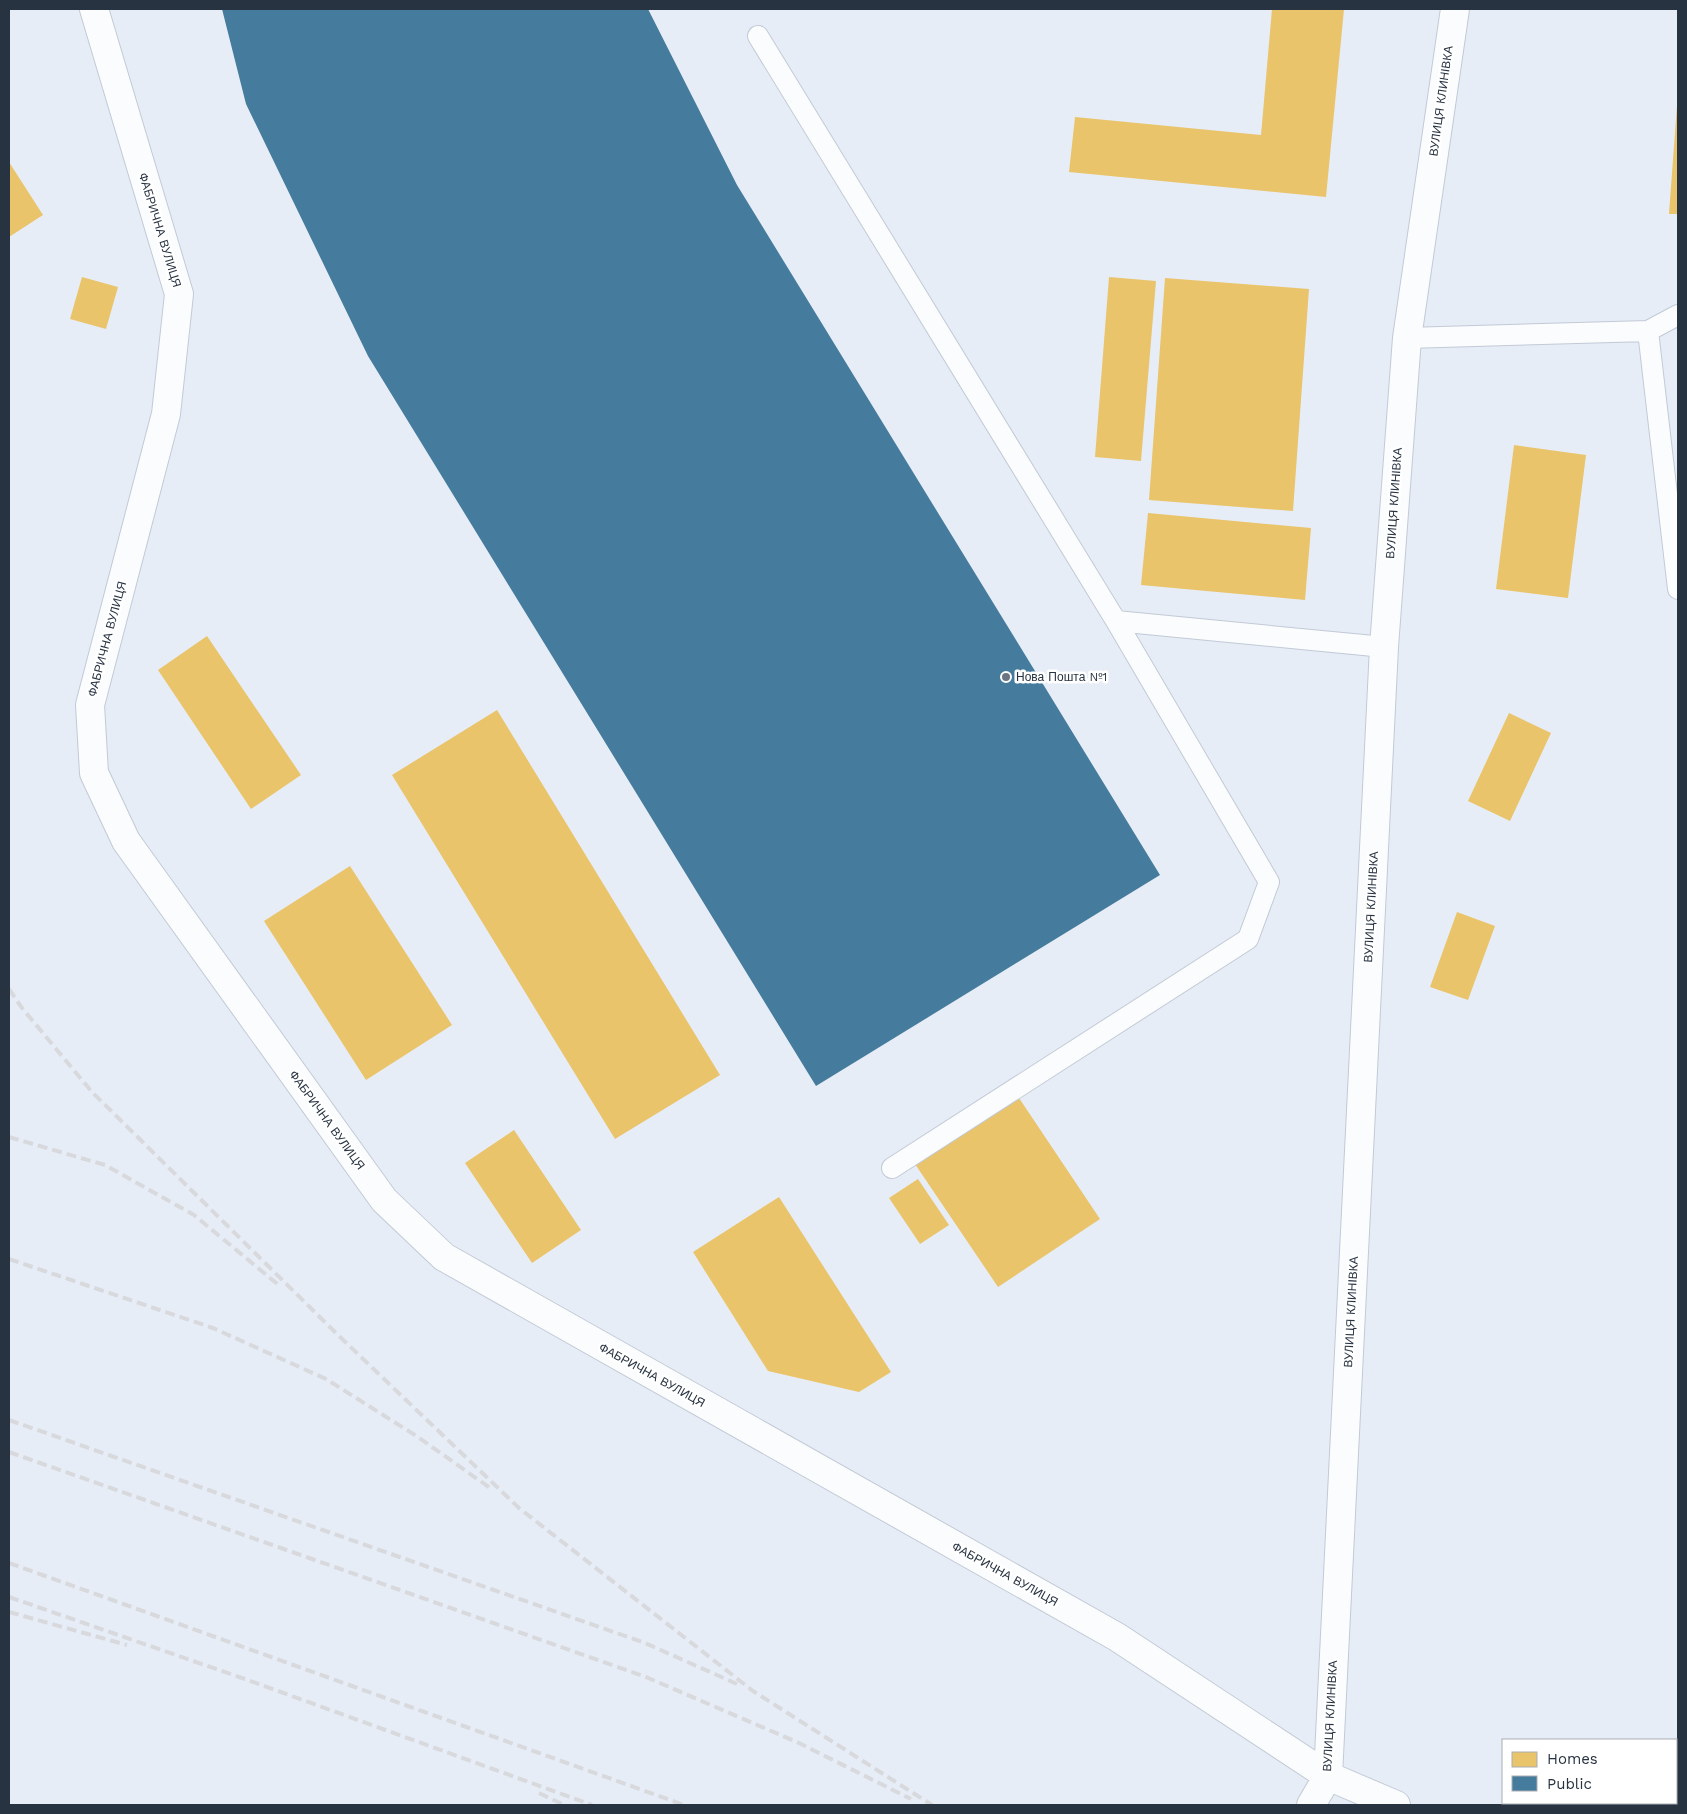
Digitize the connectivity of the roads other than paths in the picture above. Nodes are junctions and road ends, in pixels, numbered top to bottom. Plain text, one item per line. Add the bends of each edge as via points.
1 (94, 9) edge
2 (1455, 9) edge
3 (758, 36) dead end
4 (1678, 315) edge
5 (1648, 331) junction
6 (1407, 338) junction
7 (1678, 589) edge
8 (1116, 621) junction
9 (1384, 647) junction
10 (892, 1168) dead end
11 (1328, 1776) junction
12 (1311, 1805) edge
13 (1396, 1805) edge

1 - 11 street, ФАБРИЧНА ВУЛИЦЯ via 178,294 166,414 90,704 94,773 126,841 384,1200 444,1257 1117,1637
2 - 6 street, ВУЛИЦЯ КЛИНІВКА
3 - 8 lane
4 - 5 lane
5 - 6 lane
5 - 7 lane
6 - 9 street, ВУЛИЦЯ КЛИНІВКА
8 - 9 lane
8 - 10 lane via 1269,882 1248,939
9 - 11 street, ВУЛИЦЯ КЛИНІВКА
11 - 12 street, ВУЛИЦЯ КЛИНІВКА
11 - 13 street, ФАБРИЧНА ВУЛИЦЯ

